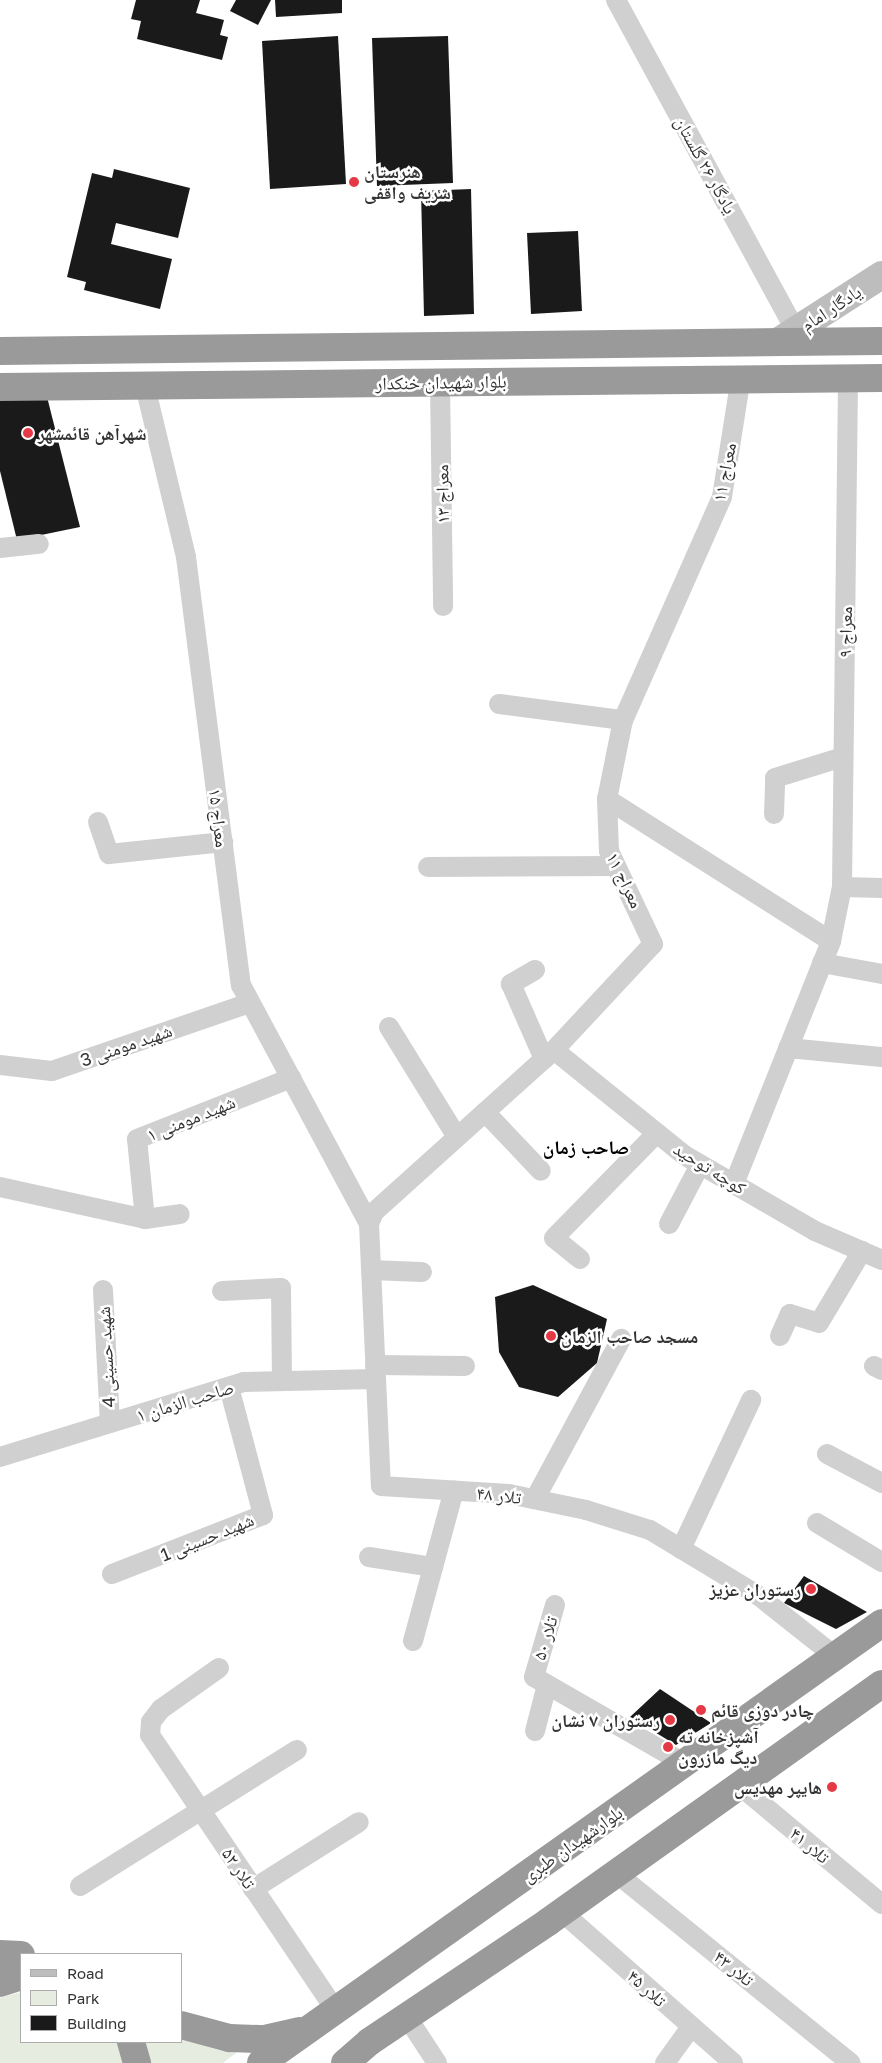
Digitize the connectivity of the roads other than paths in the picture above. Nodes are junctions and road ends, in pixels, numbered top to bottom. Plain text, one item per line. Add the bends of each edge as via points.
1 (616, 0) edge
2 (882, 275) edge
3 (787, 336) junction
4 (882, 341) edge
5 (0, 351) edge
6 (741, 377) junction
7 (848, 378) junction
8 (882, 378) edge
9 (440, 382) junction
10 (145, 386) junction
11 (0, 387) edge
12 (39, 544) dead end
13 (0, 548) edge
14 (443, 606) dead end
15 (499, 704) dead end
16 (622, 720) junction
17 (844, 757) junction
18 (607, 799) junction
19 (774, 814) dead end
20 (98, 822) dead end
21 (222, 842) junction
22 (616, 866) junction
23 (428, 867) dead end
24 (842, 887) junction
25 (882, 888) edge
26 (831, 941) junction
27 (822, 963) junction
28 (535, 970) dead end
29 (882, 974) edge
30 (250, 1003) junction
31 (389, 1027) dead end
32 (788, 1048) junction
33 (549, 1055) junction
34 (882, 1058) edge
35 (0, 1065) edge
36 (291, 1078) junction
37 (485, 1112) junction
38 (657, 1133) junction
39 (457, 1137) junction
40 (700, 1165) junction
41 (541, 1171) dead end
42 (734, 1184) junction
43 (0, 1187) edge
44 (180, 1214) dead end
45 (146, 1219) junction
46 (369, 1224) junction
47 (669, 1224) dead end
48 (862, 1251) junction
49 (580, 1259) dead end
50 (882, 1260) edge
51 (371, 1270) junction
52 (422, 1272) dead end
53 (103, 1290) dead end
54 (222, 1291) dead end
55 (780, 1336) dead end
56 (621, 1339) dead end
57 (465, 1366) dead end
58 (375, 1372) junction
59 (282, 1382) junction
60 (229, 1387) junction
61 (751, 1400) dead end
62 (110, 1423) junction
63 (827, 1454) dead end
64 (0, 1457) edge
65 (882, 1483) edge
66 (454, 1490) junction
67 (535, 1499) junction
68 (816, 1523) dead end
69 (681, 1549) junction
70 (369, 1557) dead end
71 (882, 1562) edge
72 (433, 1567) junction
73 (112, 1574) dead end
74 (555, 1605) dead end
75 (882, 1623) edge
76 (413, 1641) dead end
77 (836, 1658) junction
78 (219, 1668) dead end
79 (547, 1685) junction
80 (879, 1690) edge
81 (535, 1731) dead end
82 (297, 1750) dead end
83 (685, 1764) junction
84 (739, 1786) junction
85 (199, 1809) junction
86 (358, 1822) dead end
87 (616, 1873) junction
88 (80, 1886) dead end
89 (253, 1889) junction
90 (882, 1904) edge
91 (562, 1912) junction
92 (0, 1954) edge
93 (20, 1955) edge
94 (20, 1976) edge
95 (0, 1983) edge
96 (336, 2011) junction
97 (407, 2016) junction
98 (182, 2025) edge
99 (691, 2027) junction
100 (310, 2029) junction
101 (131, 2043) edge
102 (361, 2052) edge
103 (137, 2063) edge
104 (261, 2063) edge
105 (345, 2063) edge
106 (437, 2063) edge
107 (665, 2063) edge
108 (733, 2063) edge
109 (851, 2063) edge

1 - 3 street, یادگار ۲۶ گلستان
2 - 3 main road, یادگار امام
3 - 4 highway, بلوار شهیدان خنکدار
3 - 5 highway, بلوار شهیدان خنکدار
6 - 7 highway, بلوار شهیدان خنکدار
6 - 9 highway, بلوار شهیدان خنکدار
6 - 16 street, معراج ۱۱ via 722,497
7 - 8 highway, بلوار شهیدان خنکدار
7 - 17 street, معراج ۹
9 - 10 highway, بلوار شهیدان خنکدار
9 - 14 street, معراج ۱۳
10 - 11 highway, بلوار شهیدان خنکدار
10 - 21 street, معراج ۱۵ via 186,557
12 - 13 street
15 - 16 street
16 - 18 street, معراج ۱۱
17 - 19 street via 775,778
17 - 24 street, معراج ۹
18 - 22 street, معراج ۱۱ via 606,827
18 - 26 street
20 - 21 street via 109,854
21 - 30 street, معراج ۱۵ via 241,985
22 - 23 street
22 - 33 street, معراج ۱۱ via 653,944
24 - 25 street
24 - 26 street, معراج ۹
26 - 27 street, معراج ۹
27 - 29 street
27 - 32 street, معراج ۹
28 - 33 street via 511,984
30 - 35 street, شهید مومنی 3 via 52,1071
30 - 36 street, معراج ۱۵
31 - 39 street
32 - 34 street
32 - 42 street, معراج ۹
33 - 37 street, معراج ۱۱
33 - 38 street, کوچه توحید
36 - 45 street, شهید مومنی ۱ via 137,1139
36 - 46 street, معراج ۱۵
37 - 39 street, معراج ۱۱
37 - 41 street
38 - 40 street, کوچه توحید
38 - 49 street via 554,1238
39 - 46 street, معراج ۱۱ via 374,1212
40 - 42 street, کوچه توحید
40 - 47 street
42 - 48 street, کوچه توحید via 815,1231
43 - 45 street
44 - 45 street
46 - 51 street, تلار ۴۸
48 - 50 street, کوچه توحید
48 - 55 street via 819,1323 790,1314
51 - 52 street
51 - 58 street, تلار ۴۸
53 - 62 street, شهید حسینی 4
54 - 59 street via 281,1288
56 - 67 street
57 - 58 street, صاحب الزمان ۱
58 - 59 street, صاحب الزمان ۱
58 - 66 street, تلار ۴۸ via 381,1486
59 - 60 street, صاحب الزمان ۱
60 - 62 street, صاحب الزمان ۱
60 - 73 street, شهید حسینی 1 via 263,1515
61 - 69 street
62 - 64 street, صاحب الزمان ۱
63 - 65 street
66 - 67 street, تلار ۴۸
66 - 72 street
67 - 69 street, تلار ۴۸ via 586,1510 650,1530
68 - 71 street
69 - 77 street, تلار ۴۸ via 759,1596
70 - 72 street
72 - 76 street
74 - 79 street, تلار ۵۰ via 534,1677
75 - 77 highway, بلوارشهیدان طبری
77 - 83 highway, بلوارشهیدان طبری
78 - 85 street, تلار ۵۲ via 161,1709 151,1722 150,1735
79 - 81 street
79 - 83 street, تلار ۵۰
80 - 84 highway
82 - 85 street
83 - 96 highway, بلوارشهیدان طبری
84 - 87 highway
84 - 90 street, تلار ۴۱
85 - 88 street
85 - 89 street, تلار ۵۲
86 - 89 street
87 - 91 highway
87 - 109 street, تلار ۴۳
89 - 96 street, تلار ۵۲
91 - 97 highway
91 - 99 street, تلار ۴۵
92 - 93 highway
94 - 95 highway
96 - 100 highway, بلوارشهیدان طبری
97 - 102 highway
97 - 106 street
98 - 100 highway via 229,2038 265,2039
99 - 107 street
99 - 108 street, تلار ۴۵
100 - 104 highway, بلوارشهیدان طبری
101 - 103 highway
102 - 105 highway

